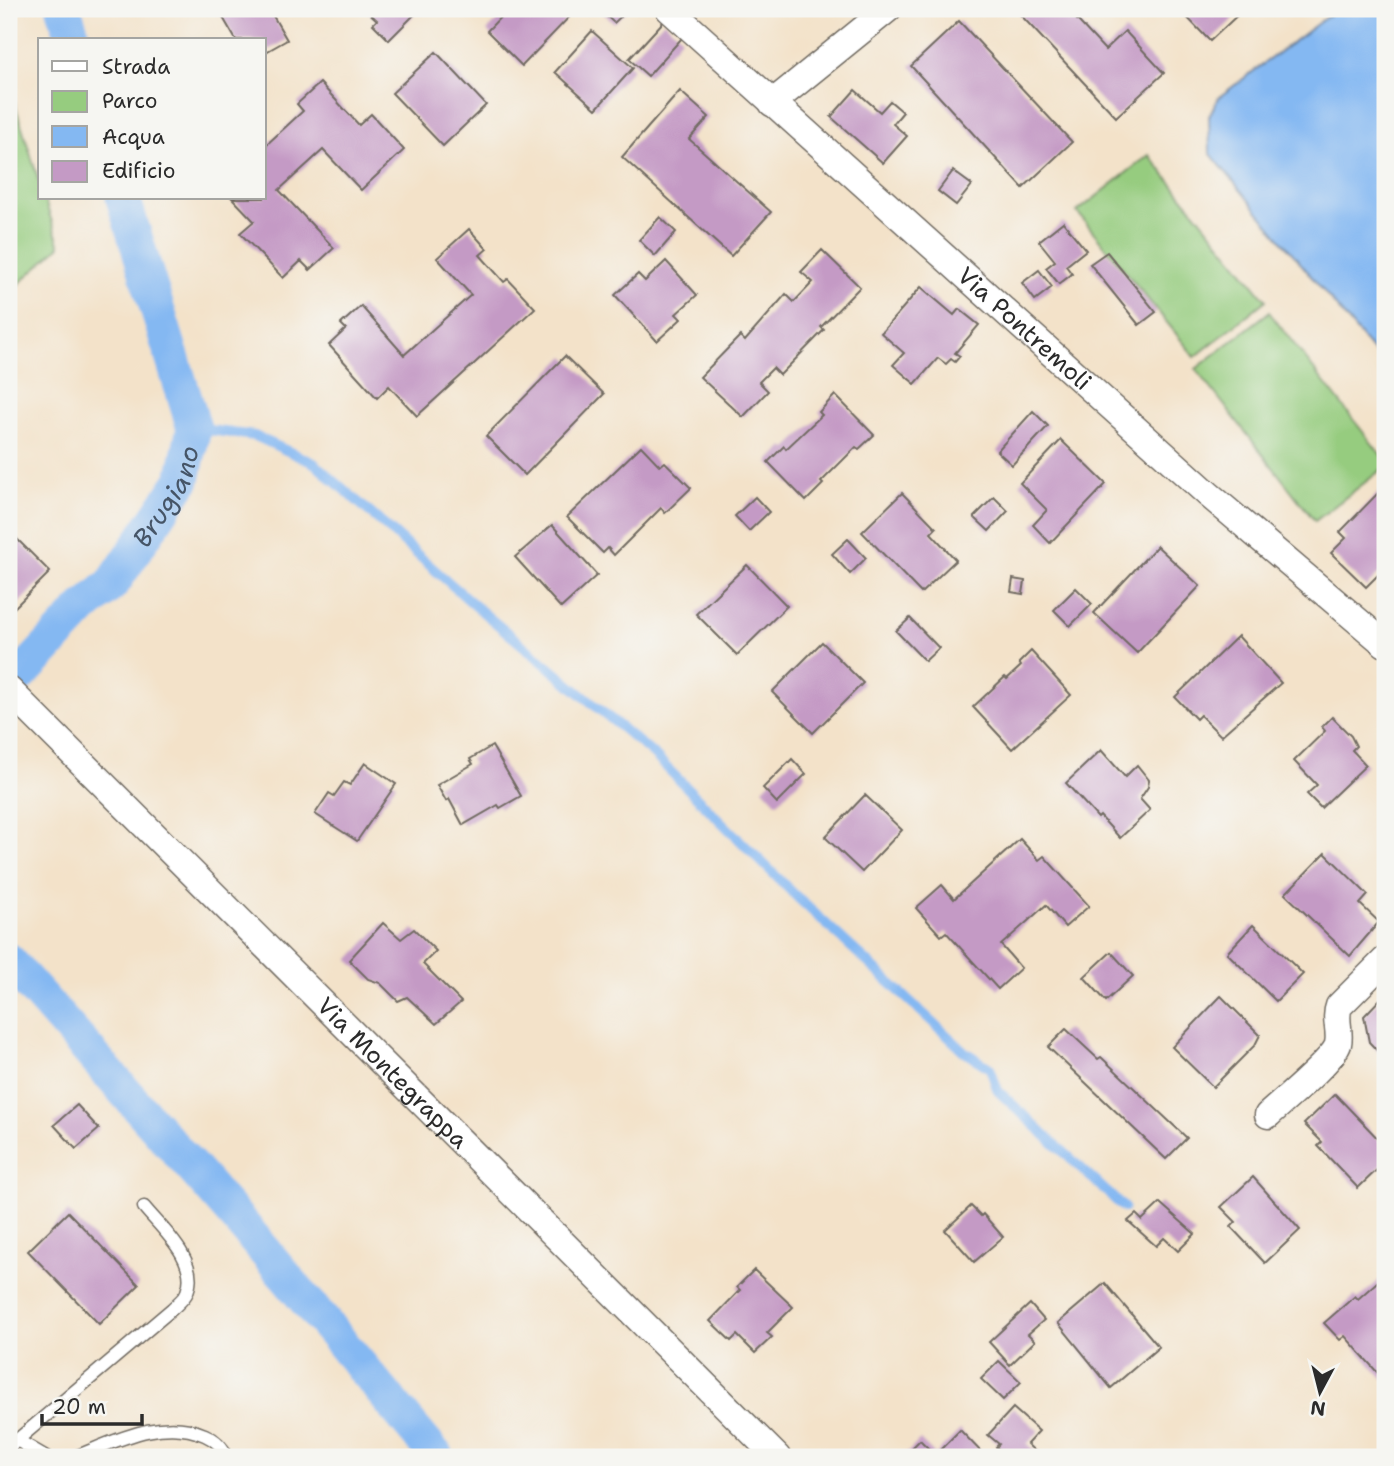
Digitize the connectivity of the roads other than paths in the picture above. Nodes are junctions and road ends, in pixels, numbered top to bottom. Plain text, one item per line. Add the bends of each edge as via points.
1 (668, 9) edge
2 (888, 9) edge
3 (772, 103) junction
4 (1385, 644) edge
5 (9, 690) edge
6 (1385, 960) edge
7 (1268, 1115) dead end
8 (144, 1207) dead end
9 (11, 1443) edge
10 (46, 1457) edge
11 (75, 1457) edge
12 (227, 1457) edge
13 (777, 1457) edge

1 - 3 street, Via Pontremoli
2 - 3 street
3 - 4 street, Via Pontremoli via 1208,494
5 - 13 street, Via Montegrappa
6 - 7 street via 1339,1006 1339,1040 1333,1054
8 - 9 lane via 183,1255 190,1273 187,1293
9 - 10 lane
11 - 12 lane via 156,1428 189,1428 216,1440

